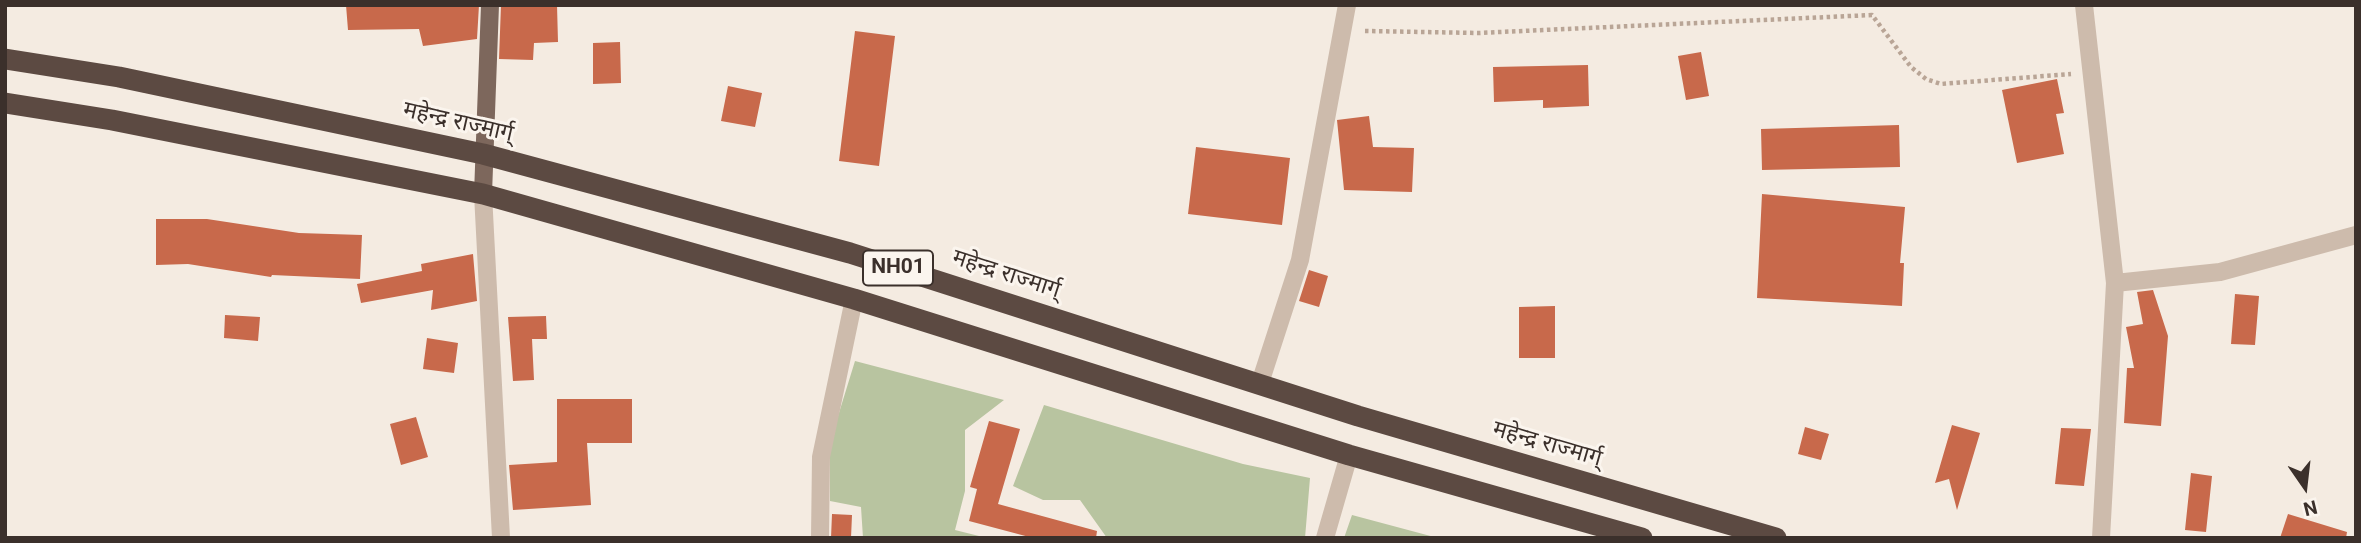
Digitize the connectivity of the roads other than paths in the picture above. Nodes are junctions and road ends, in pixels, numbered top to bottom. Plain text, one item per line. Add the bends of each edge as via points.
1 (490, 5) edge
2 (1347, 5) edge
3 (2084, 5) edge
4 (5, 59) edge
5 (5, 103) edge
6 (483, 154) junction
7 (484, 194) junction
8 (2356, 234) edge
9 (2115, 283) junction
10 (854, 299) junction
11 (1260, 383) junction
12 (1349, 455) junction
13 (1603, 533) edge
14 (501, 538) edge
15 (820, 538) edge
16 (1325, 538) edge
17 (1642, 538) edge
18 (1776, 538) edge
19 (2101, 538) edge

1 - 6 main road
2 - 11 street via 1300,260
3 - 9 street
4 - 6 highway, महेन्द्र राज्मार्ग् / NH01 via 119,76
5 - 7 highway, NH01
6 - 7 main road
6 - 11 highway, महेन्द्र राज्मार्ग् / NH01 via 850,253
7 - 10 highway, NH01
7 - 14 street
8 - 9 street via 2220,272
9 - 19 street
10 - 12 highway, NH01
10 - 15 street via 821,457
11 - 18 highway, महेन्द्र राज्मार्ग् / NH01 via 1371,420
12 - 13 highway, NH01
12 - 16 street
13 - 17 highway, NH01

